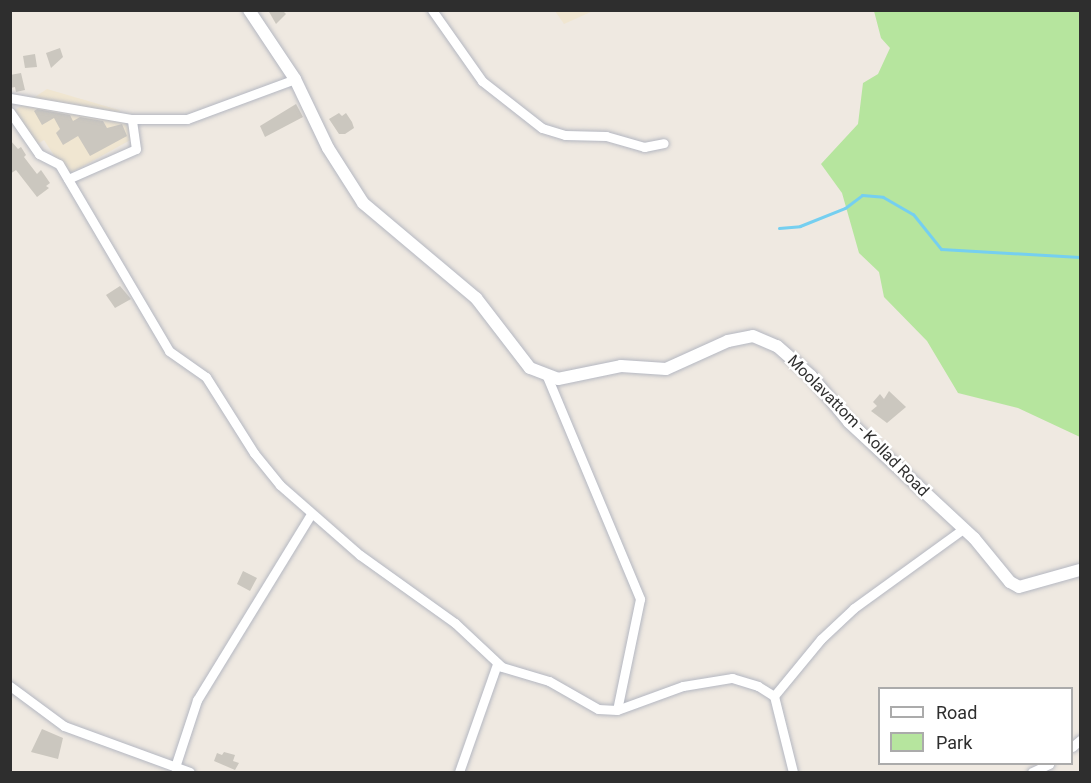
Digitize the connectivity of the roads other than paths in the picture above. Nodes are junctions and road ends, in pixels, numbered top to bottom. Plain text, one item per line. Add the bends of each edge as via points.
1 (249, 10) edge
2 (432, 10) edge
3 (296, 79) junction
4 (10, 98) edge
5 (10, 112) edge
6 (132, 119) junction
7 (664, 143) dead end
8 (68, 178) junction
9 (546, 374) junction
10 (311, 514) junction
11 (963, 529) junction
12 (1080, 570) edge
13 (497, 663) junction
14 (10, 686) edge
15 (774, 696) junction
16 (617, 710) junction
17 (1047, 765) edge
18 (175, 767) junction
19 (190, 772) edge
20 (459, 772) edge
21 (793, 772) edge
22 (1032, 772) edge

1 - 3 main road
2 - 7 street via 482,81 542,128 565,135 606,136 644,147
3 - 6 street via 187,119
3 - 9 main road via 328,148 363,203 477,298 530,368
4 - 6 street
5 - 8 street via 39,154 55,160
6 - 8 street via 135,149
8 - 10 street via 169,351 206,377 270,474
9 - 11 main road, Moolavattom - Kollad Road via 558,379 621,366 666,369 728,341 753,336 777,346 811,376 849,422
9 - 16 street via 640,599
10 - 13 street via 360,555 455,623
10 - 18 street via 197,700
11 - 12 main road, Moolavattom - Kollad Road via 1010,582 1019,587
11 - 15 street via 854,608 821,639
13 - 16 street via 549,681 598,709
13 - 20 street
14 - 18 street via 64,726
15 - 16 street via 732,678 683,686
15 - 21 street
17 - 22 street
18 - 19 street

